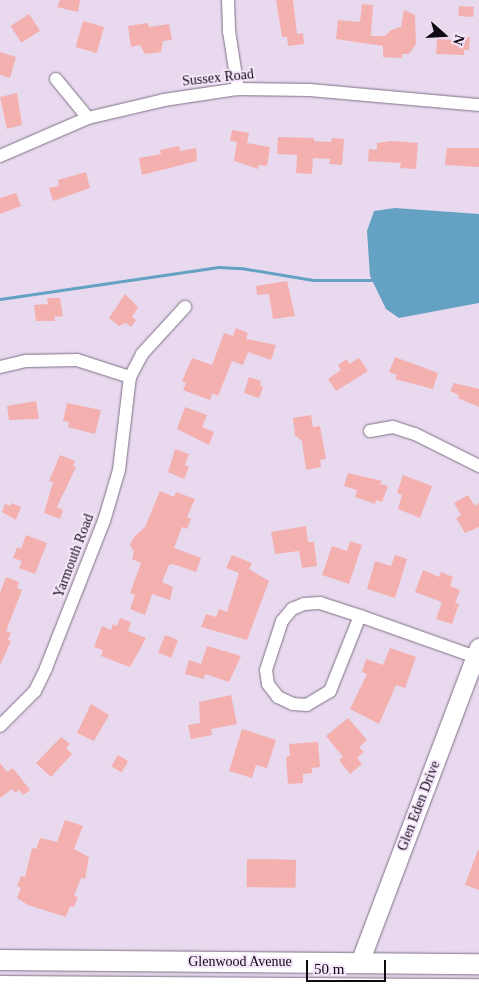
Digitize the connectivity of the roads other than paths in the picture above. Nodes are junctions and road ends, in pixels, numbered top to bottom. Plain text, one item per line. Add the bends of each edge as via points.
1 (228, 0) edge
2 (56, 79) dead end
3 (238, 89) junction
4 (479, 105) edge
5 (88, 118) junction
6 (0, 156) edge
7 (185, 308) dead end
8 (0, 367) edge
9 (130, 377) junction
10 (370, 431) dead end
11 (479, 466) edge
12 (360, 616) junction
13 (477, 653) edge
14 (0, 726) edge
15 (0, 960) edge
16 (360, 963) junction
17 (479, 964) edge
18 (0, 986) edge
19 (479, 989) edge
20 (355, 990) edge

1 - 3 street
2 - 5 street
3 - 4 street, Sussex Road via 310,90
3 - 5 street, Sussex Road via 164,100
5 - 6 street, Sussex Road
7 - 9 street, Yarmouth Road via 142,354
8 - 9 street via 27,361 77,360
9 - 14 street, Yarmouth Road via 119,470 104,521 35,691
10 - 11 street via 393,427 415,434
12 - 12 street via 320,603 292,609 282,621 266,670 268,684 278,696 293,704 307,705 330,691
12 - 13 street
13 - 16 main road, Glen Eden Drive
15 - 16 main road, Glenwood Avenue
16 - 17 main road, Glenwood Avenue
16 - 20 street
18 - 20 main road, Glenwood Avenue
19 - 20 main road, Glenwood Avenue

